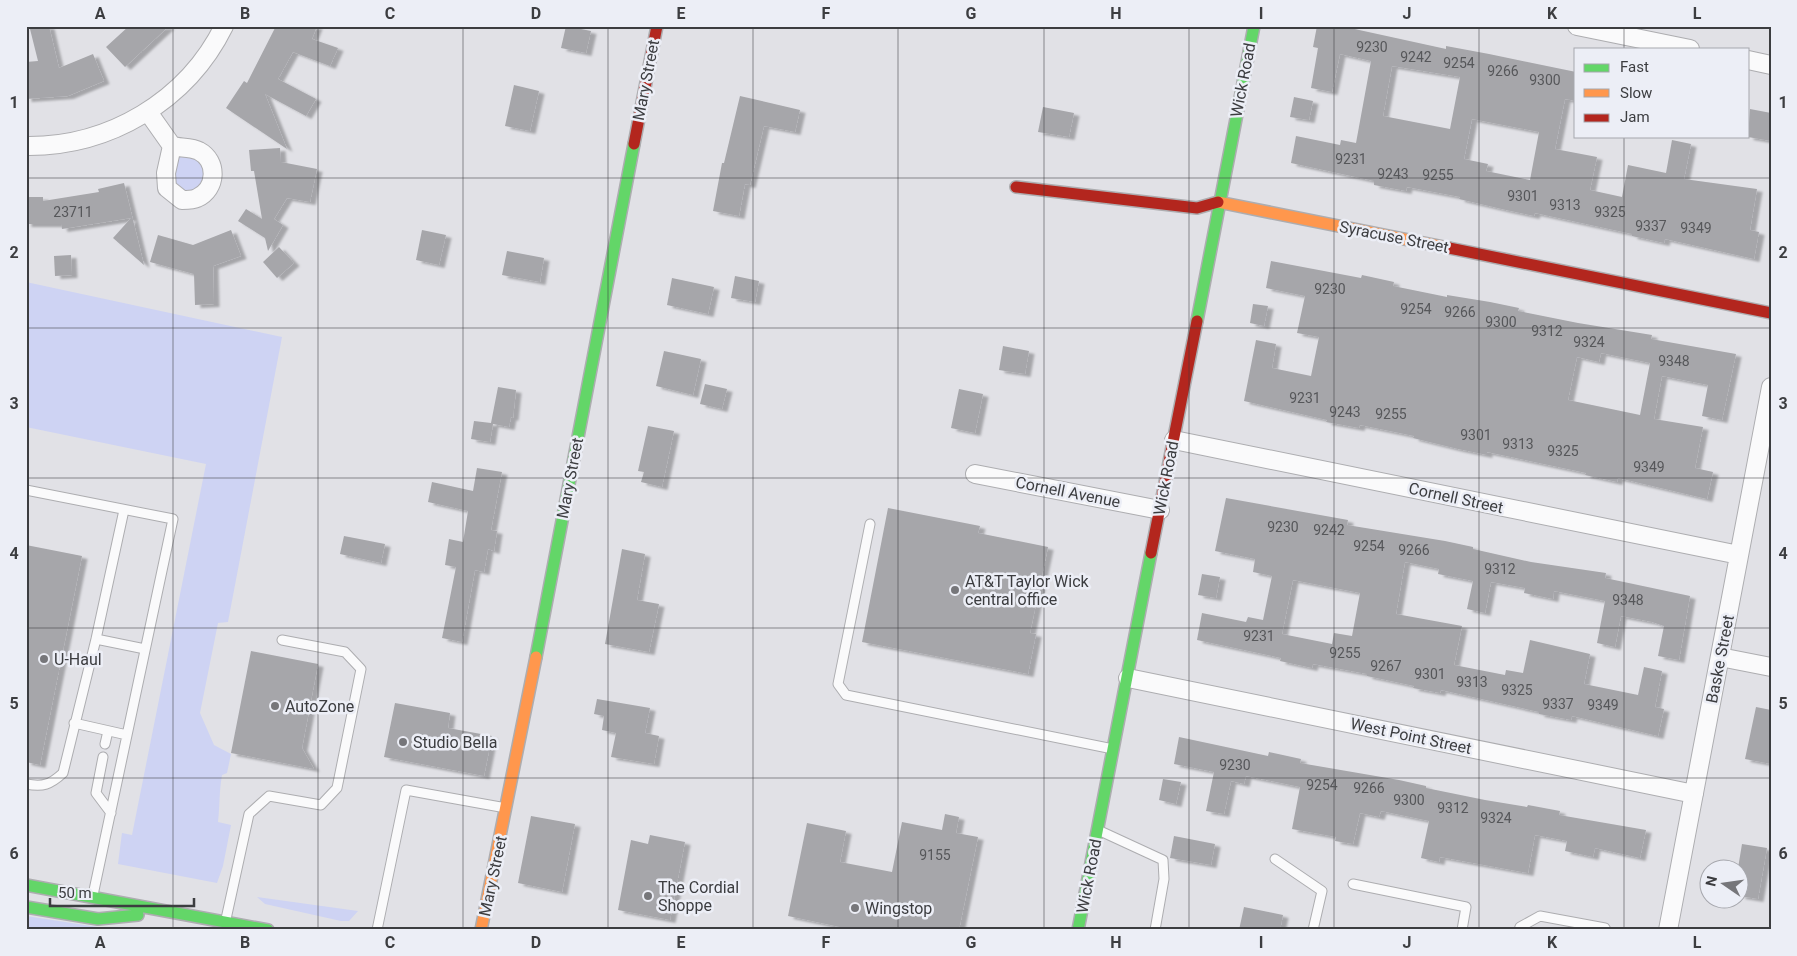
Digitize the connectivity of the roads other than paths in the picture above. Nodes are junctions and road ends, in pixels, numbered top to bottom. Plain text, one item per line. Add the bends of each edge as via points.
1 (224, 26) edge
2 (657, 26) edge
3 (1254, 26) edge
4 (1577, 26) edge
5 (1685, 48) edge
6 (1750, 60) edge
7 (1771, 65) edge
8 (148, 112) junction
9 (26, 146) edge
10 (172, 146) dead end
11 (1016, 187) dead end
12 (1220, 202) junction
13 (1771, 313) edge
14 (1771, 388) edge
15 (1174, 440) junction
16 (975, 474) dead end
17 (26, 490) edge
18 (124, 510) junction
19 (1160, 510) junction
20 (870, 524) dead end
21 (1739, 555) junction
22 (96, 639) junction
23 (282, 640) dead end
24 (145, 649) junction
25 (1720, 657) junction
26 (1771, 667) edge
27 (1128, 678) junction
28 (74, 723) junction
29 (108, 731) junction
30 (127, 735) junction
31 (105, 744) dead end
32 (1113, 750) junction
33 (102, 757) dead end
34 (26, 784) edge
35 (1694, 794) junction
36 (507, 808) junction
37 (111, 813) junction
38 (1098, 830) junction
39 (1275, 859) dead end
40 (26, 884) edge
41 (1353, 884) dead end
42 (93, 898) junction
43 (26, 907) edge
44 (172, 912) junction
45 (226, 922) junction
46 (268, 930) edge
47 (376, 930) edge
48 (482, 930) edge
49 (1078, 930) edge
50 (1155, 930) edge
51 (1312, 930) edge
52 (1462, 930) edge
53 (1519, 930) edge
54 (1606, 930) edge
55 (1668, 930) edge

1 - 8 street via 200,64 175,91
2 - 36 street, Mary Street
3 - 12 street, Wick Road
4 - 5 street
6 - 7 street
8 - 9 street via 120,128 84,140 51,146
8 - 10 street
11 - 12 street, Syracuse Street via 1198,208
12 - 13 street, Syracuse Street
12 - 15 street, Wick Road
14 - 21 street, Baske Street
15 - 19 street, Wick Road
15 - 21 street, Cornell Street
16 - 19 street, Cornell Avenue
17 - 18 lane
18 - 22 lane
18 - 24 lane via 172,519
19 - 27 street, Wick Road
20 - 32 lane via 838,684 846,695
21 - 25 street, Baske Street
22 - 24 lane
22 - 28 lane
23 - 45 lane via 345,652 362,669 337,788 320,805 269,796 249,814
24 - 30 lane
25 - 26 street
25 - 35 street, Baske Street
27 - 32 street, Wick Road
27 - 35 street, West Point Street
28 - 29 lane
28 - 34 lane via 63,773 41,787
29 - 30 lane
29 - 31 lane
30 - 37 lane
32 - 38 street, Wick Road
33 - 37 lane via 96,793
35 - 55 street, Baske Street
36 - 47 lane via 406,790
36 - 48 street, Mary Street
37 - 42 lane
38 - 49 street, Wick Road
38 - 50 lane via 1164,860
39 - 51 lane via 1322,891
40 - 42 street
41 - 52 lane via 1466,907
42 - 44 street
43 - 44 street via 98,919
44 - 45 street
45 - 46 street
53 - 54 lane via 1540,916

